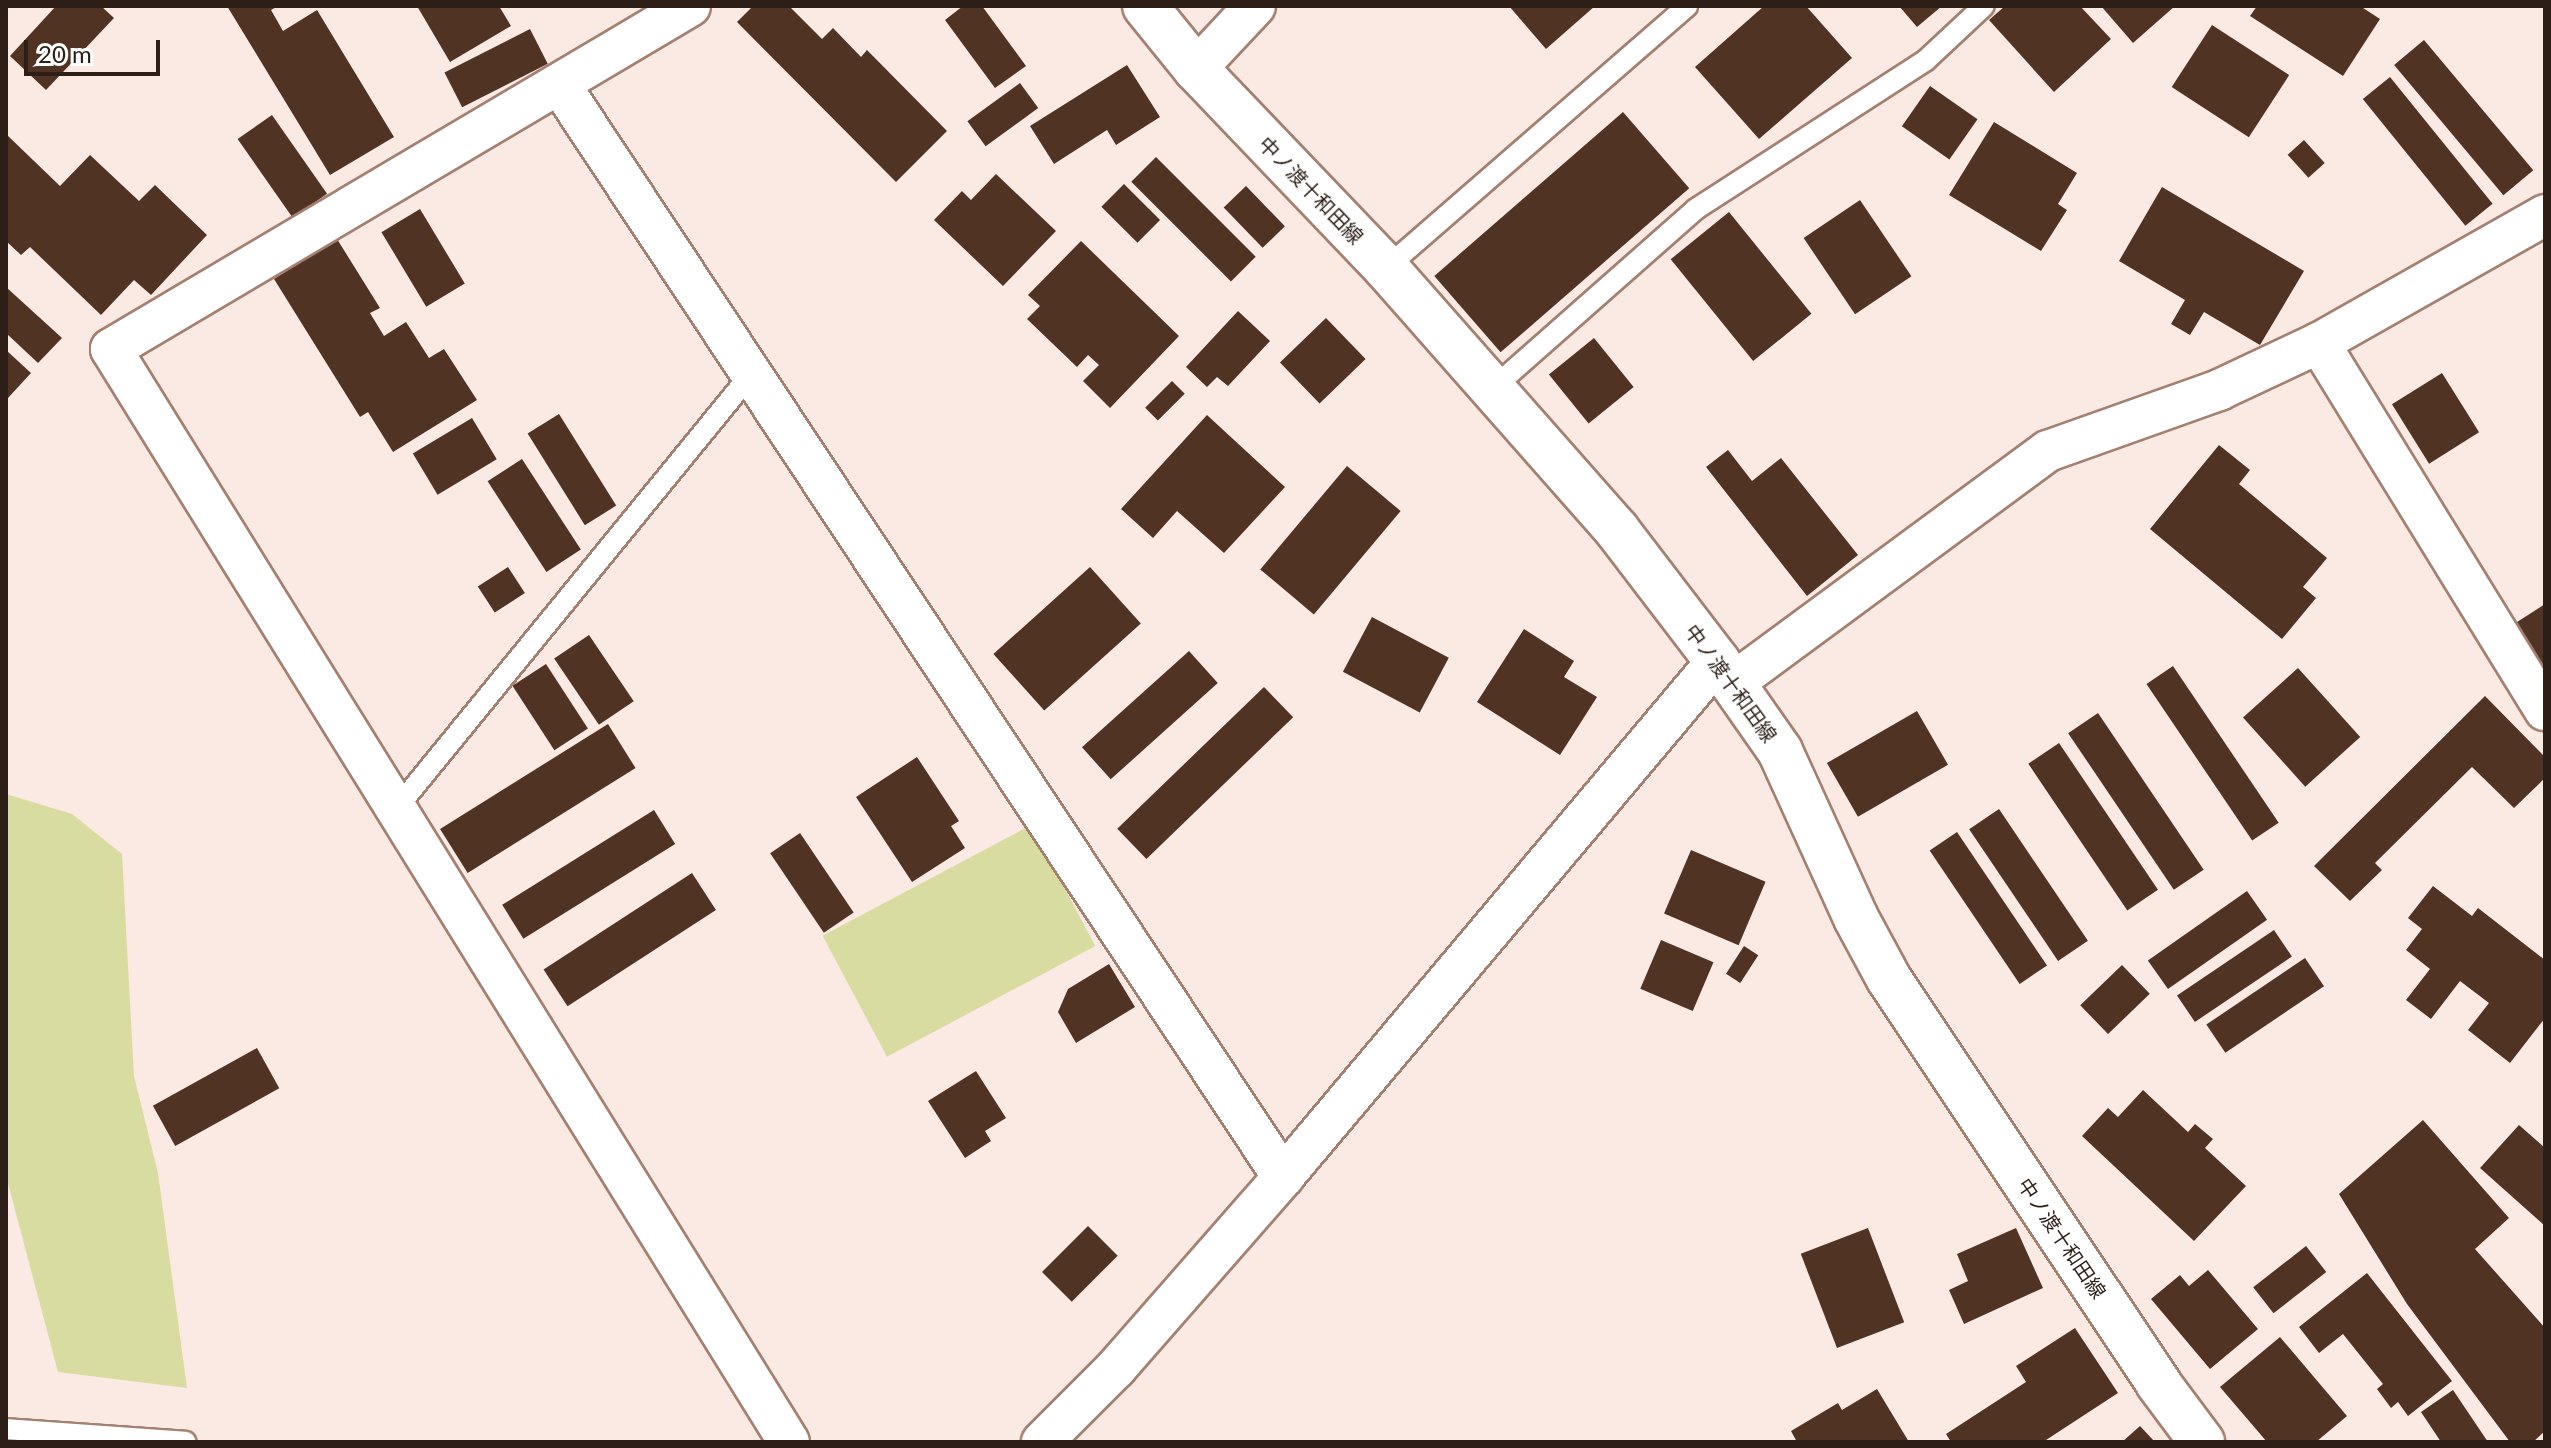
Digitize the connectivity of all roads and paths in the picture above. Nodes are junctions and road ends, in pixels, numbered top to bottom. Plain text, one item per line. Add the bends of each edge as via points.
1 (690, 6) edge
2 (1145, 6) edge
3 (1255, 6) edge
4 (1687, 6) edge
5 (1984, 6) edge
6 (1196, 69) junction
7 (560, 85) junction
8 (2545, 215) edge
9 (1386, 268) junction
10 (2319, 343) junction
11 (751, 374) junction
12 (1492, 389) junction
13 (1725, 672) junction
14 (2545, 710) edge
15 (396, 809) junction
16 (1283, 1177) junction
17 (6, 1429) edge
18 (186, 1442) edge
19 (789, 1442) edge
20 (1042, 1442) edge
21 (2202, 1442) edge

1 - 7 street
2 - 6 main road, 中ノ渡十和田線
3 - 6 street
4 - 9 lane
5 - 12 lane via 1926,60 1696,209
6 - 9 main road, 中ノ渡十和田線
7 - 11 street
7 - 15 street via 111,349
8 - 10 street
9 - 12 main road, 中ノ渡十和田線
10 - 13 street via 2219,390 2048,451
10 - 14 street
11 - 15 lane
11 - 16 street
12 - 13 main road, 中ノ渡十和田線 via 1617,530
13 - 16 street
13 - 21 main road, 中ノ渡十和田線 via 1780,751 1889,979
15 - 19 street
16 - 20 street via 1116,1368
17 - 18 lane

